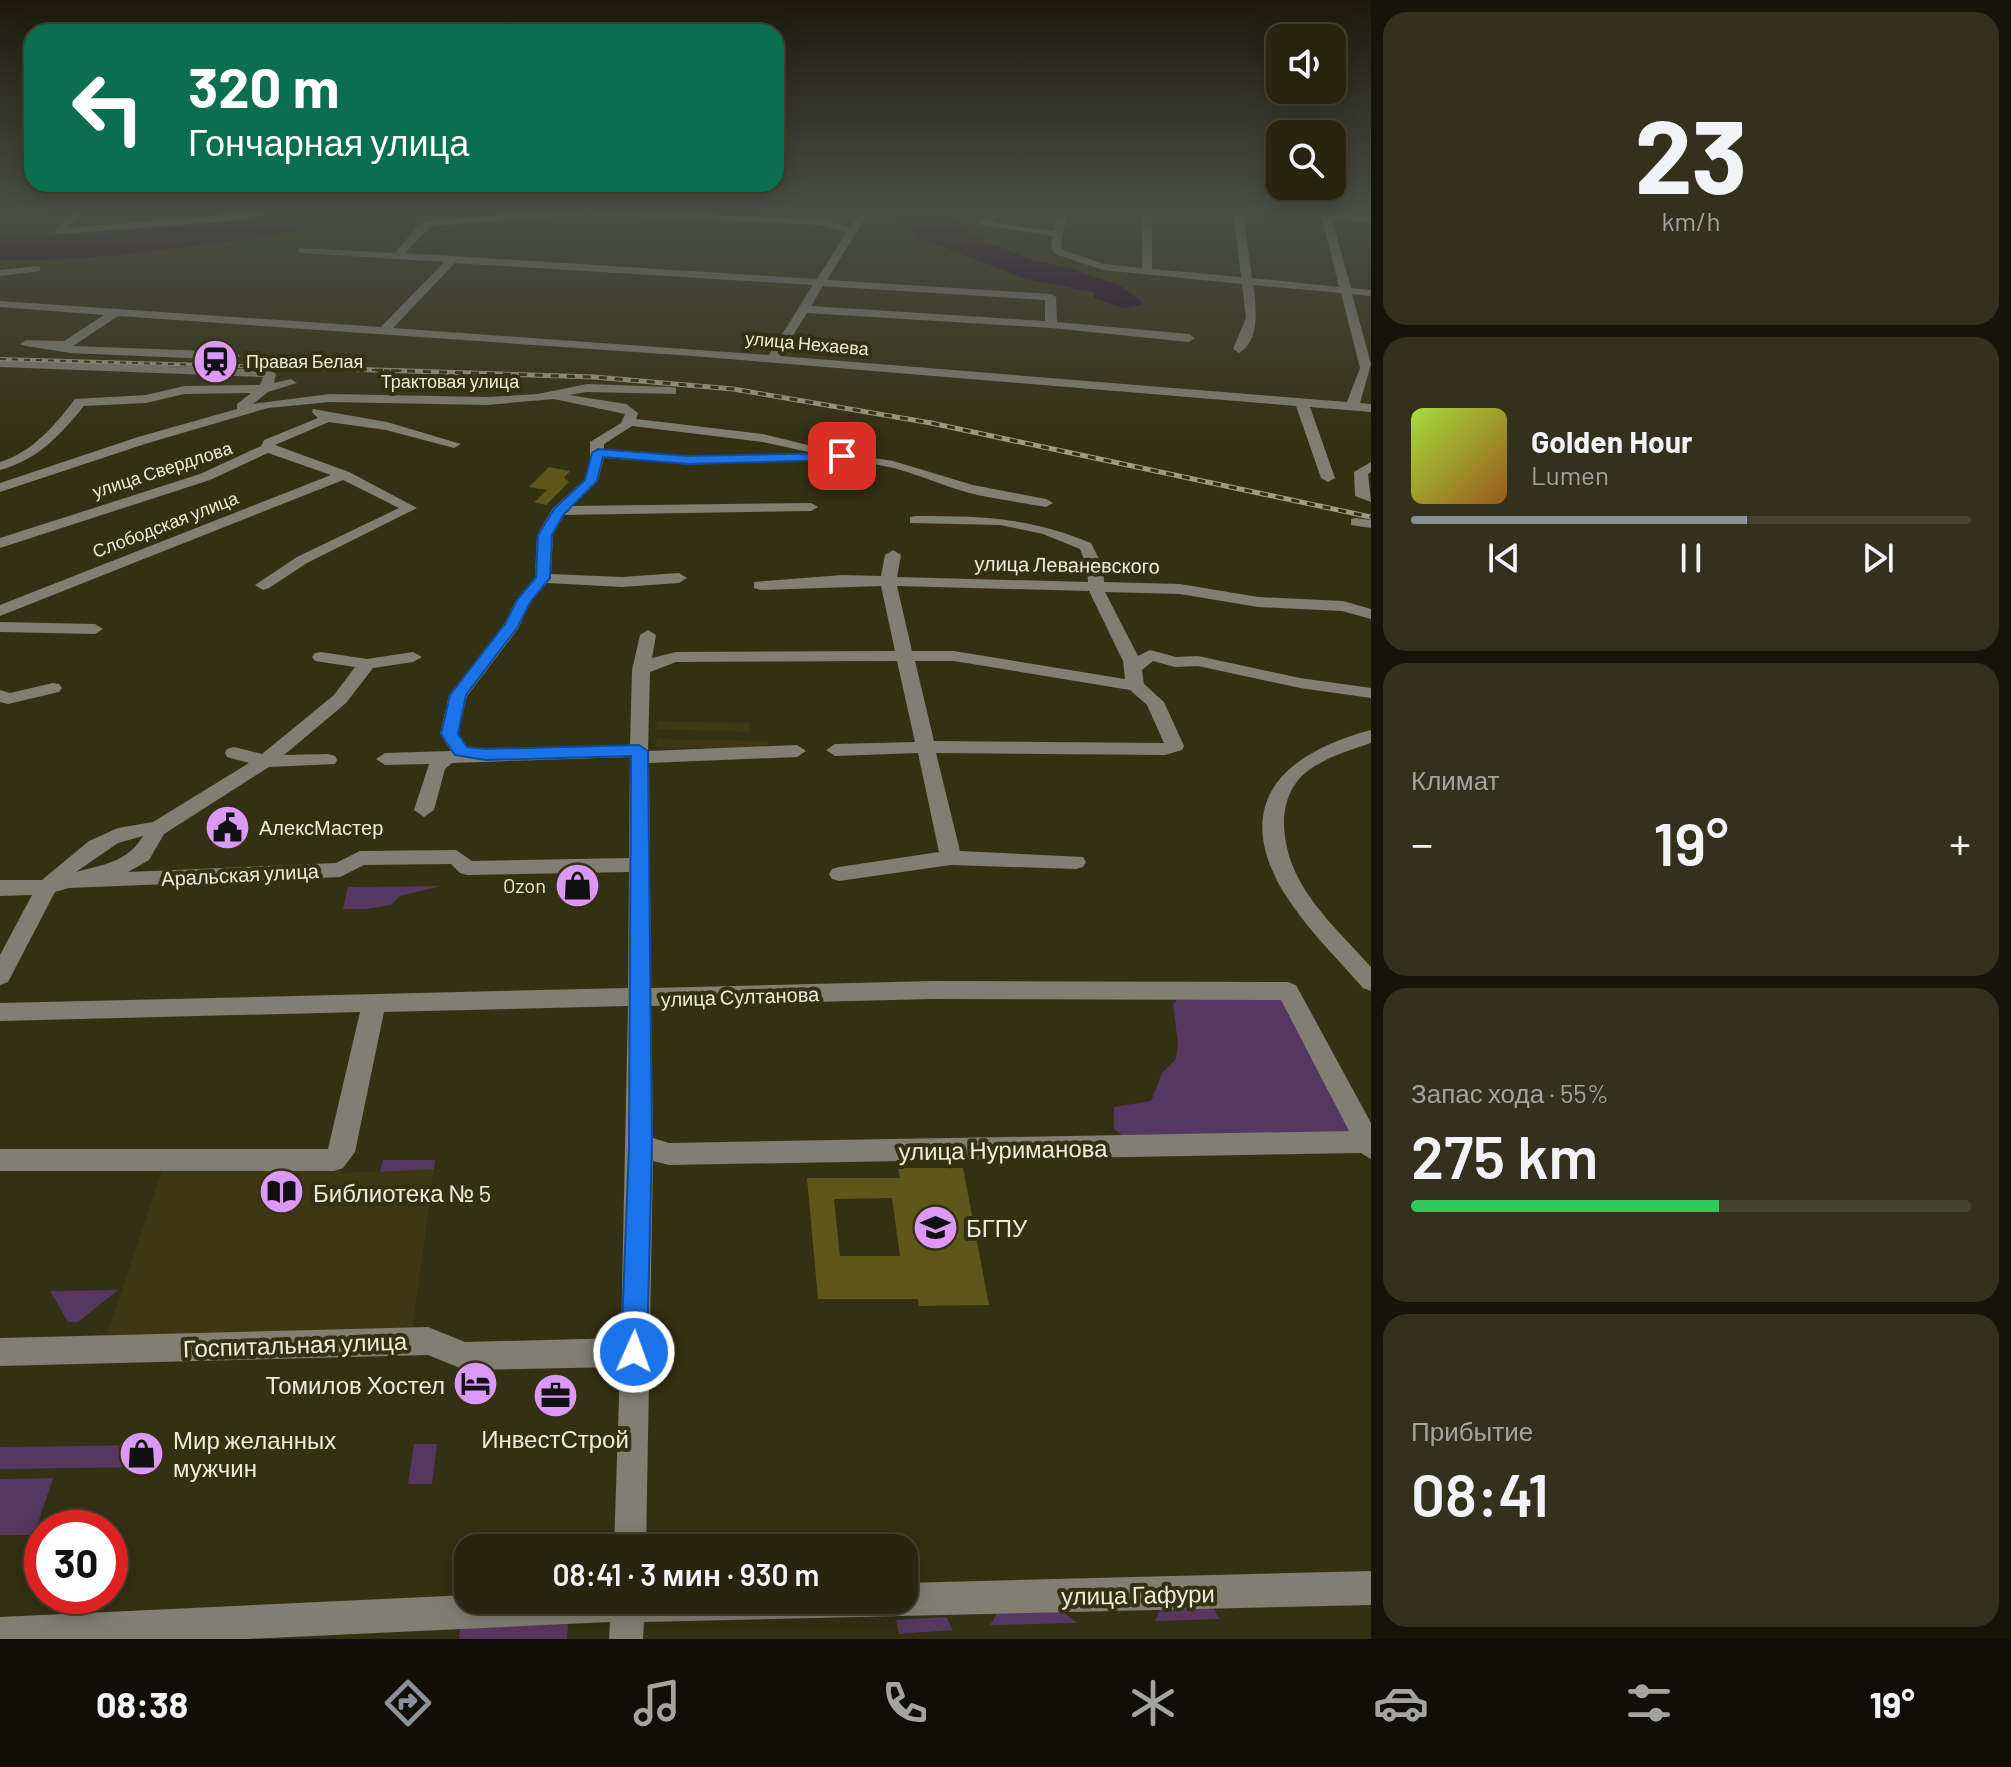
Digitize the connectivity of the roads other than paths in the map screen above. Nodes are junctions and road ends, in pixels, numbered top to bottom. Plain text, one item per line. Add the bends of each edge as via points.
1 (426, 286) edge
2 (817, 286) edge
3 (863, 286) edge
4 (1248, 286) edge
5 (1297, 286) edge
6 (1346, 286) edge
7 (1347, 291) junction
8 (1371, 293) edge
9 (0, 304) edge
10 (802, 309) junction
11 (116, 312) junction
12 (1051, 325) junction
13 (384, 330) junction
14 (1189, 338) dead end
15 (26, 344) dead end
16 (66, 345) junction
17 (1239, 349) dead end
18 (234, 356) dead end
19 (773, 358) junction
20 (0, 363) edge
21 (291, 383) dead end
22 (263, 389) junction
23 (672, 391) dead end
24 (548, 396) junction
25 (298, 400) junction
26 (1302, 403) junction
27 (1352, 407) junction
28 (1371, 408) edge
29 (237, 412) junction
30 (328, 418) junction
31 (628, 422) junction
32 (454, 444) dead end
33 (267, 448) junction
34 (598, 453) junction
35 (842, 456) junction
36 (857, 459) junction
37 (0, 466) edge
38 (1366, 469) edge
39 (344, 475) junction
40 (1328, 478) dead end
41 (842, 485) dead end
42 (0, 488) edge
43 (1371, 498) edge
44 (1046, 503) dead end
45 (811, 507) dead end
46 (558, 511) junction
47 (915, 520) dead end
48 (0, 543) edge
49 (893, 555) dead end
50 (543, 578) junction
51 (679, 578) dead end
52 (888, 583) junction
53 (263, 585) dead end
54 (760, 585) dead end
55 (1097, 586) junction
56 (0, 611) edge
57 (1371, 614) edge
58 (0, 627) edge
59 (95, 629) dead end
60 (648, 635) dead end
61 (905, 655) junction
62 (321, 657) dead end
63 (413, 657) dead end
64 (367, 664) junction
65 (641, 670) junction
66 (1134, 677) junction
67 (53, 688) dead end
68 (1371, 693) edge
69 (0, 695) edge
70 (1371, 736) edge
71 (927, 747) junction
72 (835, 750) dead end
73 (797, 751) dead end
74 (234, 753) dead end
75 (639, 754) junction
76 (486, 755) junction
77 (385, 759) dead end
78 (445, 759) junction
79 (328, 760) dead end
80 (265, 761) junction
81 (424, 810) dead end
82 (157, 829) junction
83 (951, 858) junction
84 (1076, 862) dead end
85 (639, 865) junction
86 (839, 874) dead end
87 (73, 882) junction
88 (47, 887) junction
89 (0, 888) edge
90 (0, 976) edge
91 (1371, 982) edge
92 (641, 999) junction
93 (374, 1003) junction
94 (0, 1012) edge
95 (1369, 1145) edge
96 (640, 1146) junction
97 (0, 1160) edge
98 (0, 1352) edge
99 (634, 1352) junction
100 (630, 1534) edge
101 (1371, 1588) edge
102 (918, 1600) edge
103 (627, 1615) edge
104 (0, 1634) edge

1 - 13 street
2 - 10 street
3 - 12 street via 1051,297
4 - 17 street via 1252,318
5 - 7 street
6 - 7 street
7 - 8 street
7 - 27 street via 1366,368
9 - 11 street, улица Нехаева
10 - 12 street
10 - 19 street
11 - 13 street, улица Нехаева
11 - 16 street
12 - 14 street
13 - 19 street, улица Нехаева
15 - 16 street
16 - 18 street
19 - 26 street, улица Нехаева
20 - 22 street via 270,374
21 - 22 street
22 - 29 street
22 - 37 street via 184,390 146,399 80,402 33,452
23 - 24 street, Трактовая улица via 587,388
24 - 25 street, Трактовая улица via 456,402
24 - 31 street via 621,407 632,413
25 - 29 street, Трактовая улица
25 - 30 street
26 - 27 street, улица Нехаева
26 - 40 street
27 - 28 street, улица Нехаева
29 - 42 street, Трактовая улица
30 - 32 street via 387,426
30 - 33 street, улица Свердлова
31 - 34 street via 597,442
31 - 35 street via 763,438
33 - 39 street
33 - 48 street, улица Свердлова via 237,466
34 - 35 street via 688,460
34 - 46 street via 591,481
35 - 36 street
36 - 41 street via 838,464
36 - 44 street
38 - 43 street via 1362,496
39 - 53 street via 410,508 302,560
39 - 56 street, Слободская улица
45 - 46 street
46 - 50 street via 545,535
47 - 55 street via 1000,521 1047,530 1086,546
49 - 52 street
50 - 51 street
50 - 76 street via 454,706 449,734 461,751
52 - 54 street, улица Леваневского
52 - 55 street, улица Леваневского
52 - 61 street
55 - 57 street, улица Леваневского via 1180,589 1258,602 1343,606
55 - 66 street
58 - 59 street
60 - 65 street
61 - 65 street via 676,657
61 - 66 street
61 - 71 street
62 - 64 street
63 - 64 street
64 - 80 street via 340,699
65 - 75 street
66 - 68 street via 1150,655
66 - 71 street via 1155,702 1175,746
67 - 69 street via 8,699
70 - 91 street via 1302,765 1276,794 1272,833 1279,867 1298,897
71 - 72 street
71 - 83 street
73 - 75 street
74 - 80 street
75 - 76 street
75 - 85 street
76 - 78 street
77 - 78 street
78 - 81 street via 436,767
79 - 80 street
80 - 82 street
82 - 87 street via 142,855
82 - 88 street via 143,828 95,846
83 - 84 street
83 - 86 street
85 - 87 street, Аральская улица via 467,868 456,857 360,858 340,870
85 - 92 street
87 - 88 street
88 - 89 street
88 - 90 street
92 - 93 street, улица Султанова
92 - 95 street, улица Султанова via 933,990 1288,991
92 - 96 street
93 - 94 street, улица Султанова
93 - 97 street via 337,1159
95 - 96 street, улица Нуриманова via 669,1154
96 - 99 street
98 - 99 street, Госпитальная улица via 428,1341 465,1356
99 - 100 street
101 - 102 street, улица Гафури
103 - 104 street

